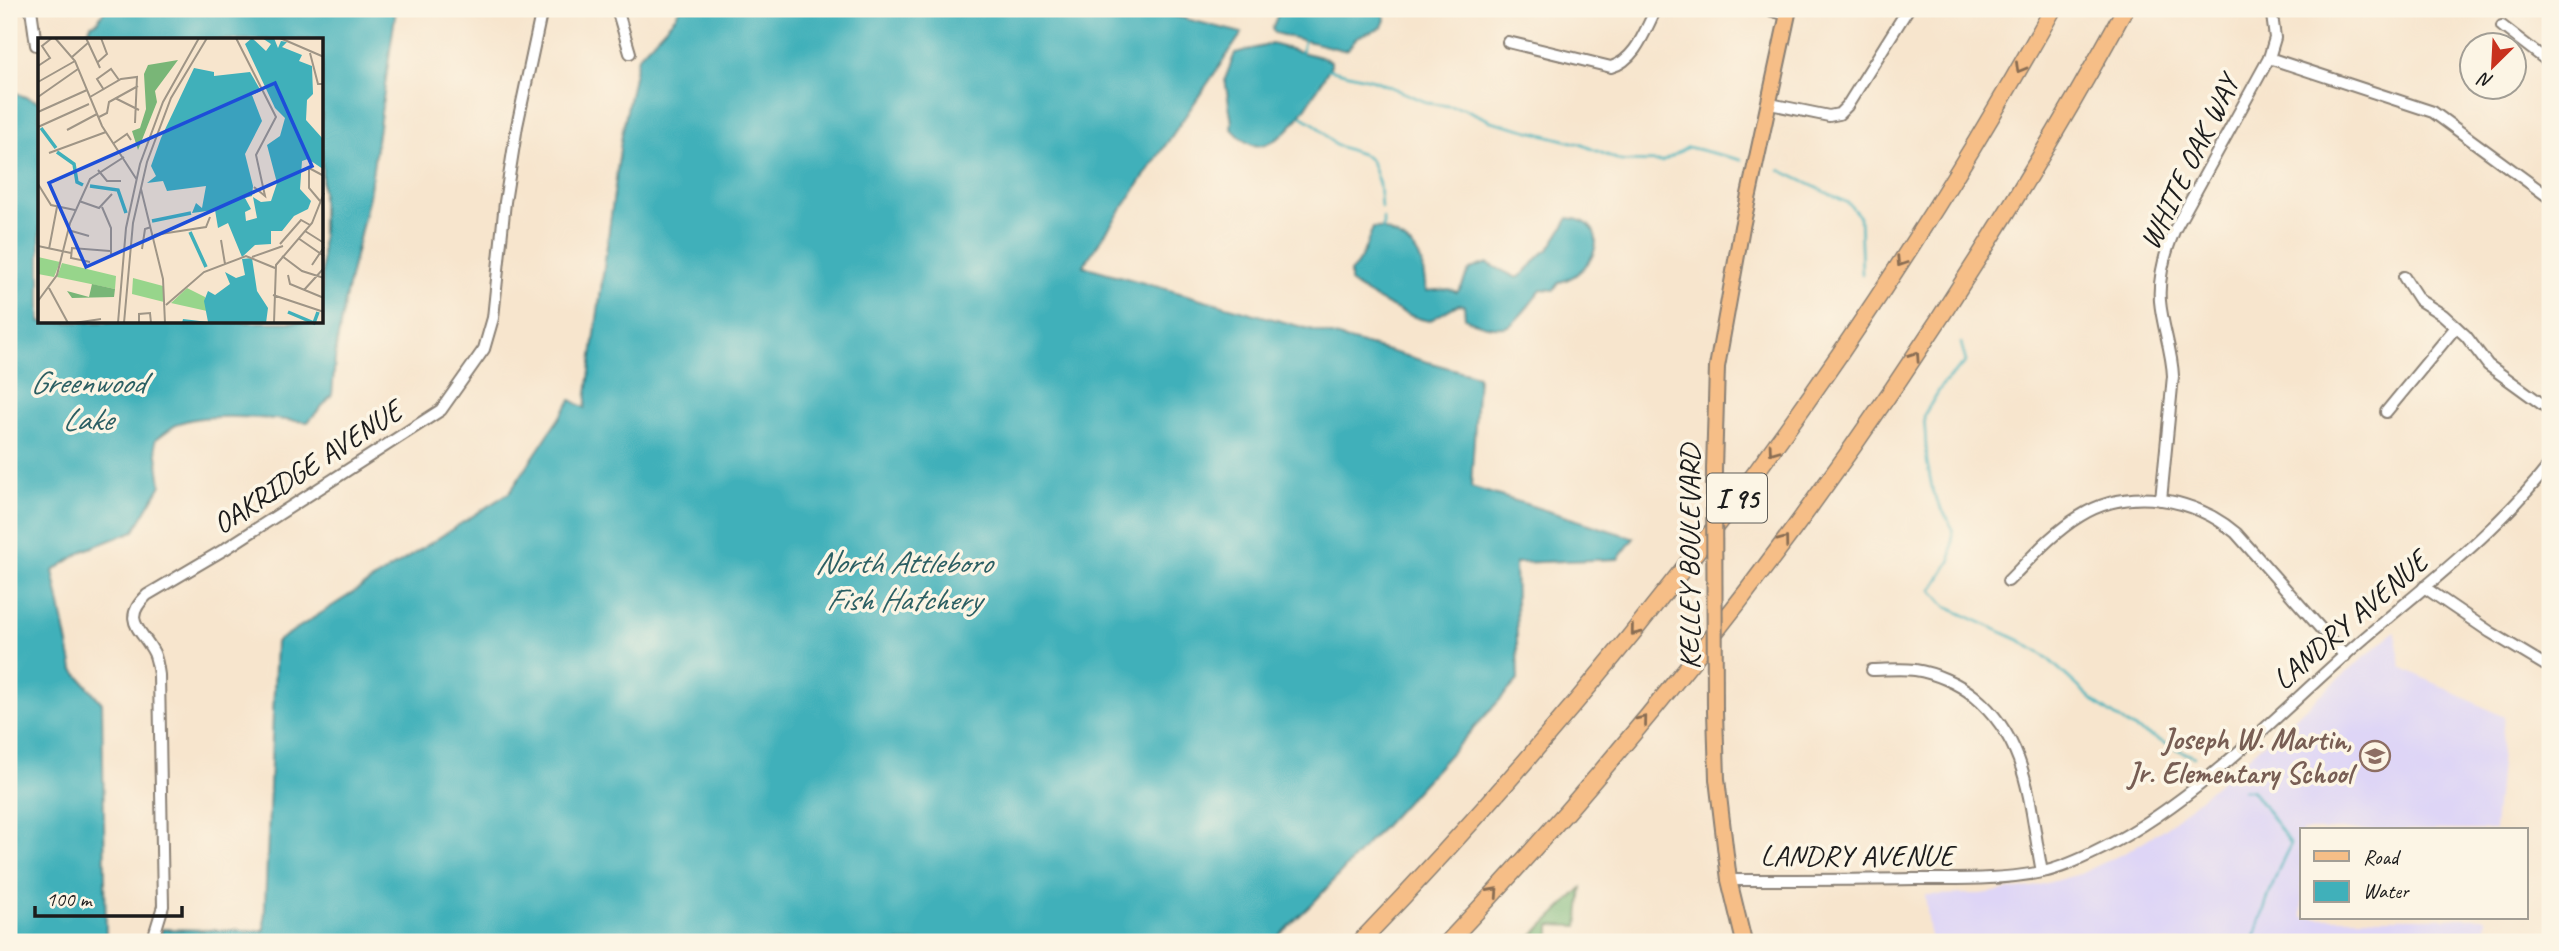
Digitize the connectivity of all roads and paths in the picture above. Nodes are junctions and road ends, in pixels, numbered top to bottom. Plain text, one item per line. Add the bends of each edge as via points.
1 (31, 9) edge
2 (542, 9) edge
3 (617, 9) edge
4 (1656, 9) edge
5 (1765, 9) edge
6 (1908, 9) edge
7 (2053, 9) edge
8 (2125, 9) edge
9 (1788, 12) edge
10 (2272, 15) dead end
11 (2502, 26) dead end
12 (1508, 42) dead end
13 (36, 45) dead end
14 (630, 53) dead end
15 (2269, 58) junction
16 (2550, 63) edge
17 (1770, 104) junction
18 (2550, 198) edge
19 (2404, 277) dead end
20 (2456, 327) junction
21 (2550, 410) edge
22 (2386, 412) dead end
23 (2550, 464) edge
24 (2161, 500) junction
25 (2008, 581) dead end
26 (2424, 587) junction
27 (2345, 656) junction
28 (2550, 668) edge
29 (1872, 670) dead end
30 (2042, 872) junction
31 (1729, 880) junction
32 (152, 942) edge
33 (1360, 942) edge
34 (1448, 942) edge
35 (1744, 942) edge

1 - 13 street
2 - 32 street, OAKRIDGE AVENUE via 517,126 493,318 484,349 441,410 138,603 134,625 155,655 159,675 163,906
3 - 14 street
4 - 12 street via 1629,57 1611,67
5 - 9 street
6 - 17 street via 1839,114
7 -> 33 highway, I 95 via 1909,250 1731,507 1546,738
34 -> 8 highway, I 95 via 1634,732 1824,487 1978,259
9 - 17 main road, KELLEY BOULEVARD
10 - 15 street, WHITE OAK WAY via 2275,38
11 - 16 street
15 - 18 street via 2433,112
15 - 24 street, WHITE OAK WAY via 2174,232 2164,262 2160,298 2173,376
17 - 31 main road, KELLEY BOULEVARD, bridge via 1717,367 1715,711 1717,779
19 - 20 street via 2419,300
20 - 21 street via 2488,365
20 - 22 street
23 - 26 street, LANDRY AVENUE via 2504,517
24 - 25 street via 2125,500 2082,515 2055,534
24 - 27 street via 2216,517 2236,533
26 - 27 street, LANDRY AVENUE
26 - 28 street
27 - 30 street, LANDRY AVENUE via 2248,744 2154,820 2119,841
29 - 30 street via 1914,670 1940,677 1965,689 2000,723 2026,780
30 - 31 street, LANDRY AVENUE via 1981,878
31 - 35 main road, KELLEY BOULEVARD

